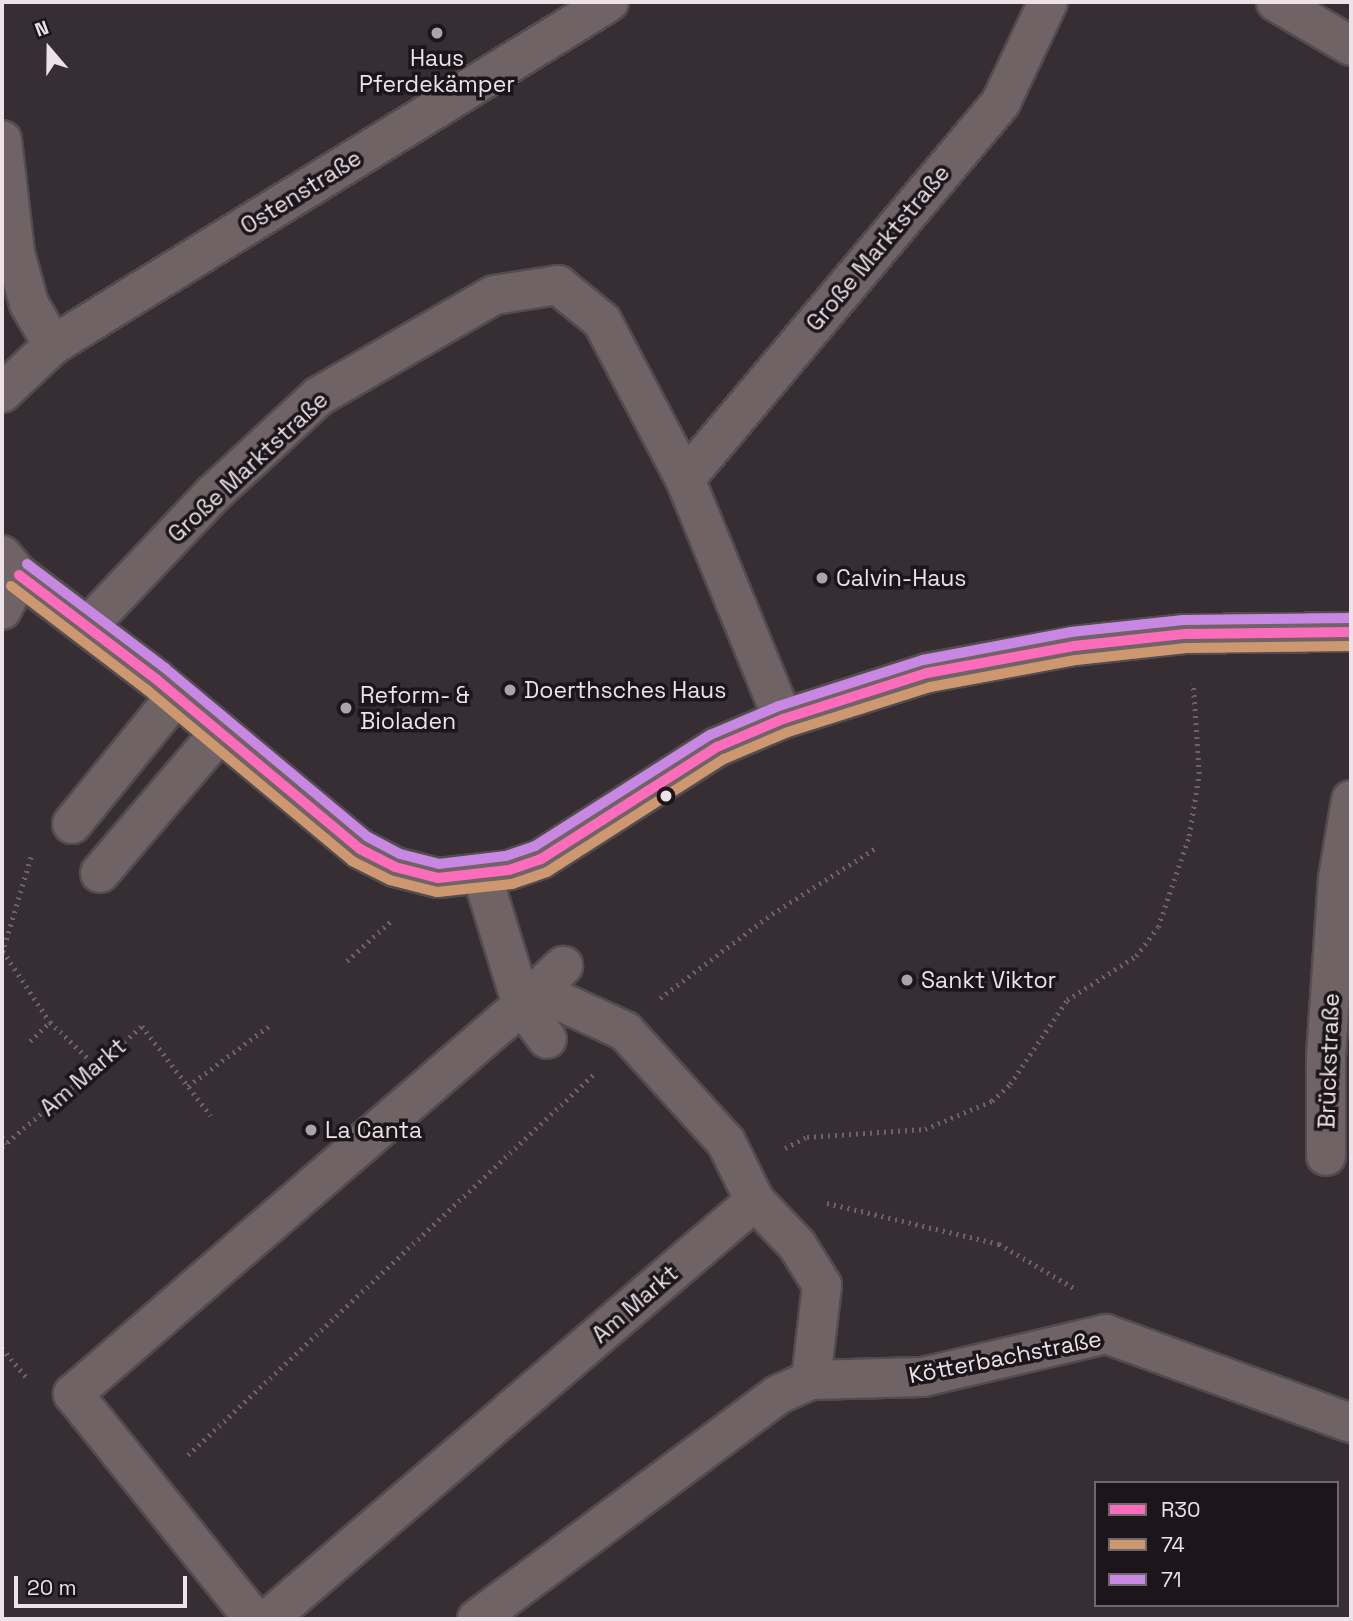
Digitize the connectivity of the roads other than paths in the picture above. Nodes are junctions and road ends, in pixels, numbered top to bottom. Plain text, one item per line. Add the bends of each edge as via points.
1 (609, 2) edge
2 (1048, 2) edge
3 (1276, 2) edge
4 (549, 17) edge
5 (1351, 46) edge
6 (2, 140) edge
7 (53, 345) junction
8 (2, 393) edge
9 (685, 479) junction
10 (11, 565) edge
11 (2, 610) edge
12 (88, 626) junction
13 (1351, 632) edge
14 (176, 696) junction
15 (783, 719) junction
16 (220, 732) junction
17 (1351, 800) edge
18 (72, 824) dead end
19 (100, 873) dead end
20 (482, 875) junction
21 (563, 966) dead end
22 (522, 1005) junction
23 (547, 1039) dead end
24 (1326, 1156) dead end
25 (755, 1201) junction
26 (811, 1380) junction
27 (1351, 1423) edge
28 (254, 1619) edge
29 (268, 1619) edge
30 (477, 1619) edge

1 - 4 street, Ostenstraße
2 - 9 street, Große Marktstraße via 1001,102
3 - 5 street
4 - 7 street, Ostenstraße
6 - 7 street via 15,253 29,304
7 - 8 street, Ostenstraße
9 - 12 street, Große Marktstraße via 602,321 558,285 524,287 455,313 319,396 213,494
9 - 15 street, Große Marktstraße
10 - 11 street
10 - 12 street
12 - 14 street
13 - 15 street via 1241,630 1074,646 927,673
14 - 16 street
14 - 18 street
15 - 20 street via 657,780 541,859
16 - 19 street
16 - 20 street via 360,849 395,867 438,878
17 - 24 street, Brückstraße via 1338,877 1326,1057
20 - 22 street
21 - 22 street
22 - 23 street
22 - 25 street via 556,1000 625,1031 726,1142
22 - 28 street via 72,1394
25 - 26 street via 797,1245 822,1285
25 - 29 street, Am Markt
26 - 27 street, Kötterbachstraße via 923,1377 1106,1334
26 - 30 street, Kötterbachstraße via 777,1395

